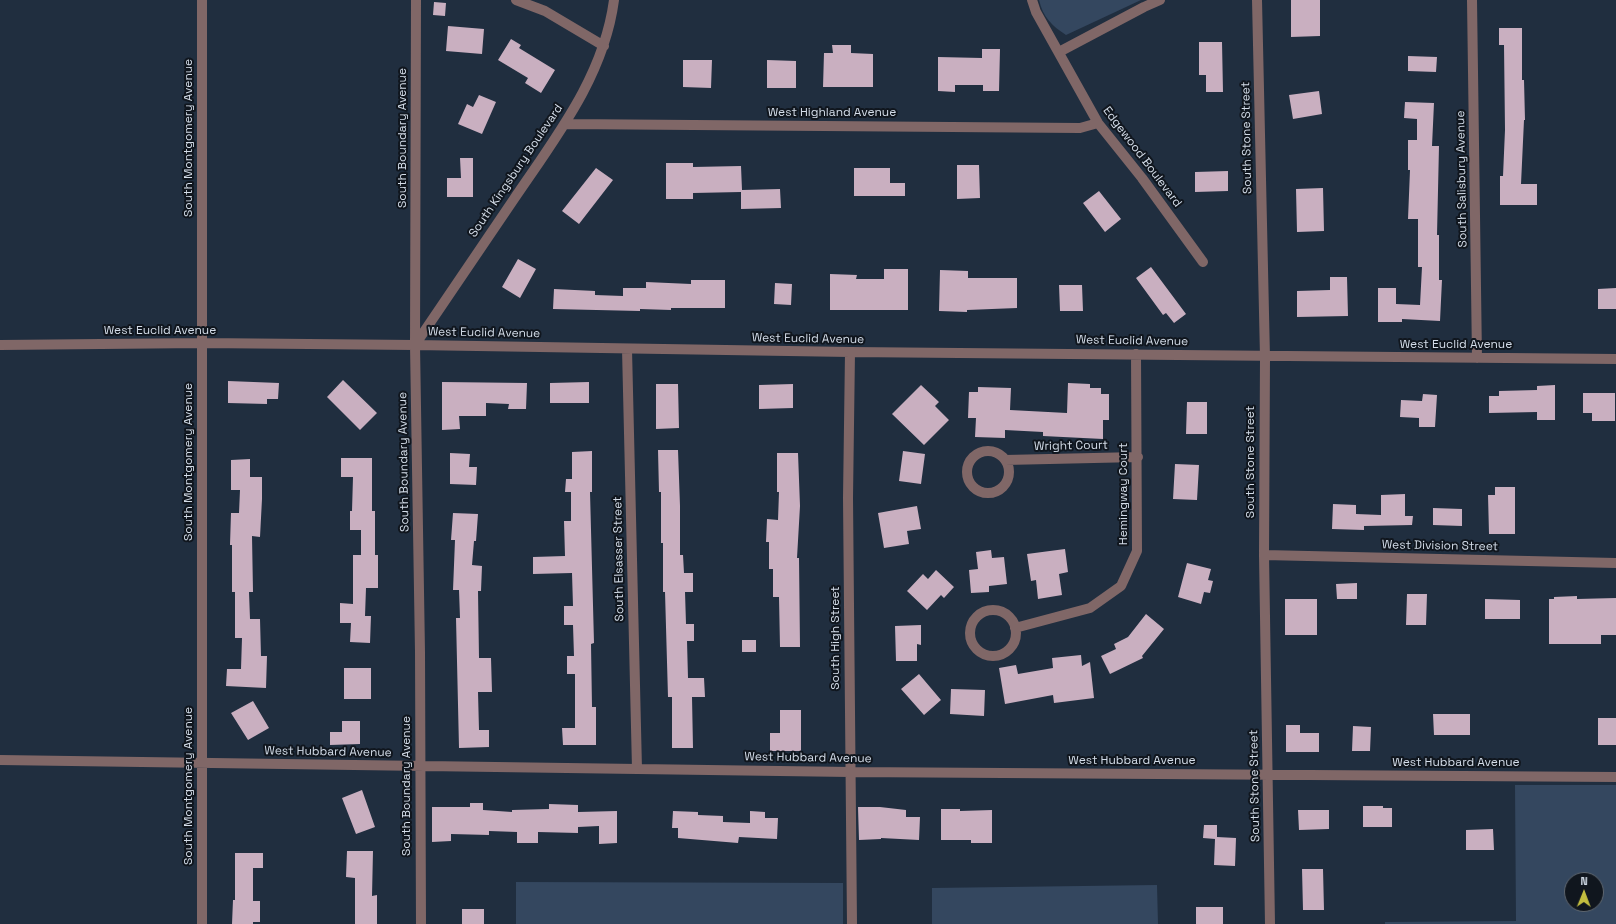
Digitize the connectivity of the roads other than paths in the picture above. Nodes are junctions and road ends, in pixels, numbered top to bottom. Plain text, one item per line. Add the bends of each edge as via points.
1 (202, 0) edge
2 (416, 0) edge
3 (516, 0) edge
4 (614, 0) edge
5 (1032, 0) edge
6 (1160, 0) edge
7 (1257, 0) edge
8 (1472, 0) edge
9 (604, 46) junction
10 (1059, 52) junction
11 (565, 124) junction
12 (1098, 124) junction
13 (1203, 262) dead end
14 (202, 343) junction
15 (415, 344) junction
16 (0, 345) edge
17 (627, 349) junction
18 (850, 352) junction
19 (1136, 354) junction
20 (1265, 357) junction
21 (1477, 358) junction
22 (1616, 359) edge
23 (1138, 457) junction
24 (1005, 460) junction
25 (1264, 555) junction
26 (1616, 563) edge
27 (1015, 628) junction
28 (0, 760) edge
29 (202, 763) junction
30 (420, 766) junction
31 (637, 769) junction
32 (850, 772) junction
33 (1267, 775) junction
34 (1616, 777) edge
35 (202, 924) edge
36 (421, 924) edge
37 (852, 924) edge
38 (1270, 924) edge

1 - 14 street, South Montgomery Avenue
2 - 15 street, South Boundary Avenue
3 - 9 street via 545,11
4 - 9 street, South Kingsbury Boulevard
5 - 10 street, Edgewood Boulevard
6 - 10 street
7 - 20 street, South Stone Street
8 - 21 street, South Salisbury Avenue
9 - 11 street, South Kingsbury Boulevard via 593,74
10 - 12 street, Edgewood Boulevard
11 - 12 street, West Highland Avenue via 1080,128
11 - 15 street, South Kingsbury Boulevard
12 - 13 street, Edgewood Boulevard via 1142,178
14 - 15 street, West Euclid Avenue
14 - 16 street, West Euclid Avenue
14 - 29 street, South Montgomery Avenue
15 - 17 street, West Euclid Avenue
15 - 30 street, South Boundary Avenue
17 - 18 street, West Euclid Avenue
17 - 31 street, South Elsasser Street
18 - 19 street, West Euclid Avenue
18 - 32 street, South High Street
19 - 20 street, West Euclid Avenue
19 - 23 street, Hemingway Court
20 - 21 street, West Euclid Avenue
20 - 25 street, South Stone Street
21 - 22 street, West Euclid Avenue
23 - 24 street, Wright Court
23 - 27 street, Hemingway Court via 1138,551 1121,586 1090,608
24 - 24 street, Wright Court via 996,452 990,451 972,458 967,471 971,484 983,492 997,491 1007,481 1008,467
25 - 26 street, West Division Street
25 - 33 street, South Stone Street
27 - 27 street via 1008,616 993,610 986,611 973,621 970,635 981,653 996,655 1009,649 1015,636
28 - 29 street, West Hubbard Avenue
29 - 30 street, West Hubbard Avenue
29 - 35 street, South Montgomery Avenue
30 - 31 street, West Hubbard Avenue
30 - 36 street, South Boundary Avenue
31 - 32 street, West Hubbard Avenue
32 - 33 street, West Hubbard Avenue
32 - 37 street, South High Street
33 - 34 street, West Hubbard Avenue
33 - 38 street, South Stone Street

